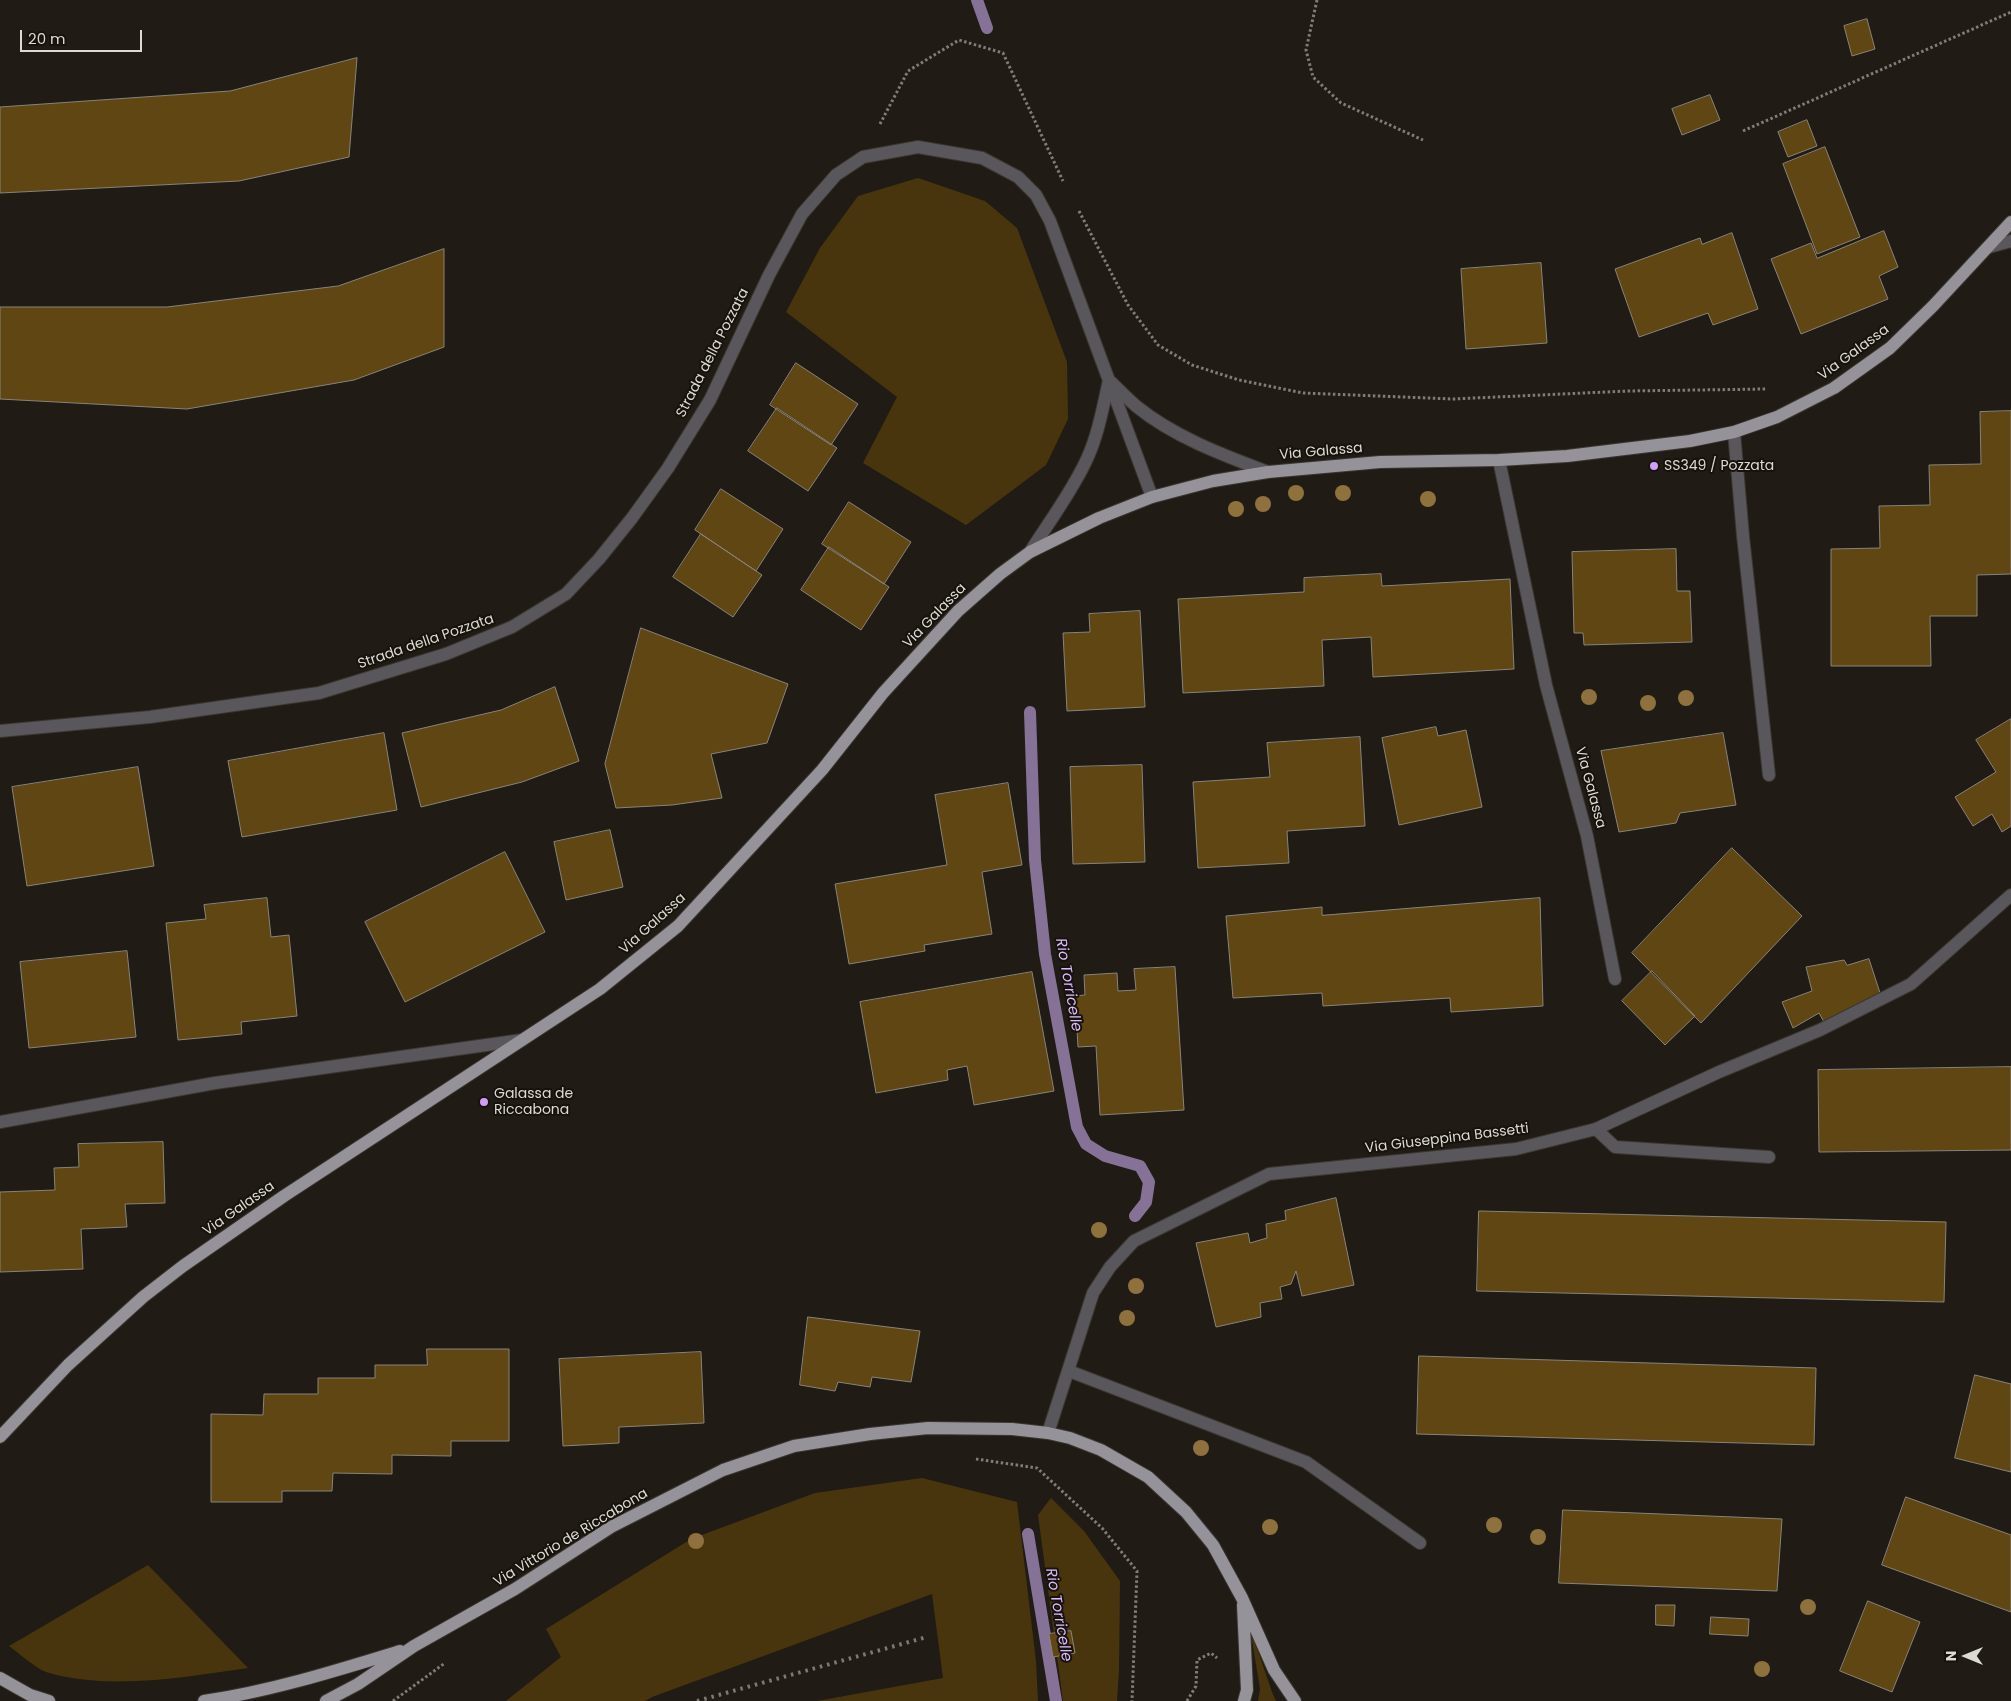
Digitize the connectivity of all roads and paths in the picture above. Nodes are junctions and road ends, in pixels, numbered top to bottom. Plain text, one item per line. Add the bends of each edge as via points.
1 (1317, 0) edge
2 (2011, 12) edge
3 (1743, 131) dead end
4 (1423, 140) dead end
5 (863, 157) junction
6 (1067, 188) dead end
7 (1076, 205) dead end
8 (2011, 222) edge
9 (2011, 242) edge
10 (1989, 247) junction
11 (1109, 380) junction
12 (1775, 389) dead end
13 (1734, 432) junction
14 (1499, 460) junction
15 (1268, 472) junction
16 (1152, 498) junction
17 (1030, 552) junction
18 (0, 731) edge
19 (1769, 776) dead end
20 (2011, 895) edge
21 (1616, 979) dead end
22 (522, 1040) junction
23 (0, 1122) edge
24 (1596, 1129) junction
25 (1769, 1157) dead end
26 (1068, 1371) junction
27 (1048, 1433) junction
28 (0, 1437) edge
29 (972, 1458) dead end
30 (1420, 1543) dead end
31 (1242, 1598) junction
32 (414, 1646) junction
33 (452, 1659) dead end
34 (1221, 1662) dead end
35 (0, 1678) edge
36 (49, 1701) edge
37 (204, 1701) edge
38 (326, 1701) edge
39 (393, 1701) edge
40 (1132, 1701) edge
41 (1187, 1701) edge
42 (1244, 1701) edge
43 (1295, 1701) edge

1 - 4 path via 1306,50 1313,77 1341,103
2 - 3 path
5 - 6 path via 908,71 959,40 1003,53
5 - 11 street, Strada della Pozzata via 918,147 982,158 1018,176 1036,195 1050,221
5 - 18 street, Strada della Pozzata via 836,175 802,214 769,275 710,400 668,468 599,559 566,594 504,631 446,654 319,693 150,717
7 - 12 path via 1128,305 1158,345 1192,365 1239,380 1303,393 1453,399 1628,391
8 - 10 main road, Via Galassa
9 - 10 street
10 - 13 main road, Via Galassa via 1882,354 1834,388 1777,417
11 - 15 street, Strada della Pozzata via 1157,421 1218,453
11 - 16 street, Strada della Pozzata
11 - 17 street via 1087,460
13 - 14 main road, Via Galassa via 1567,456
13 - 19 street
14 - 15 main road, Via Galassa via 1380,462
14 - 21 street, Via Galassa via 1546,684 1587,836
15 - 16 main road, Via Galassa via 1214,481
16 - 17 main road, Via Galassa via 1099,518
17 - 22 main road, Via Galassa via 958,611 883,693 822,770 678,926 600,989
20 - 24 street, Via Giuseppina Bassetti via 1911,984 1820,1030
22 - 23 street, Via Galassa via 215,1083
22 - 28 main road, Via Galassa via 284,1196 143,1297 68,1365
24 - 25 street via 1616,1147
24 - 26 street, Via Giuseppina Bassetti via 1516,1149 1269,1174 1134,1241 1093,1292
26 - 27 street, Via Giuseppina Bassetti
26 - 30 street via 1306,1462
27 - 31 main road, Via Vittorio de Riccabona via 1101,1450 1148,1477 1186,1512 1213,1545
27 - 32 main road, Via Vittorio de Riccabona via 928,1428 794,1446 723,1470 611,1527 515,1589
29 - 40 path via 1037,1468 1102,1528 1137,1571
31 - 42 main road, Via Vittorio de Riccabona via 1247,1690
31 - 43 main road, Via Vittorio de Riccabona via 1274,1670
32 - 37 main road, Via Vittorio de Riccabona via 317,1676 243,1695
32 - 38 main road, Via Vittorio de Riccabona via 358,1684
33 - 39 path
34 - 41 path via 1211,1653 1197,1660 1196,1686
35 - 36 main road via 30,1695

